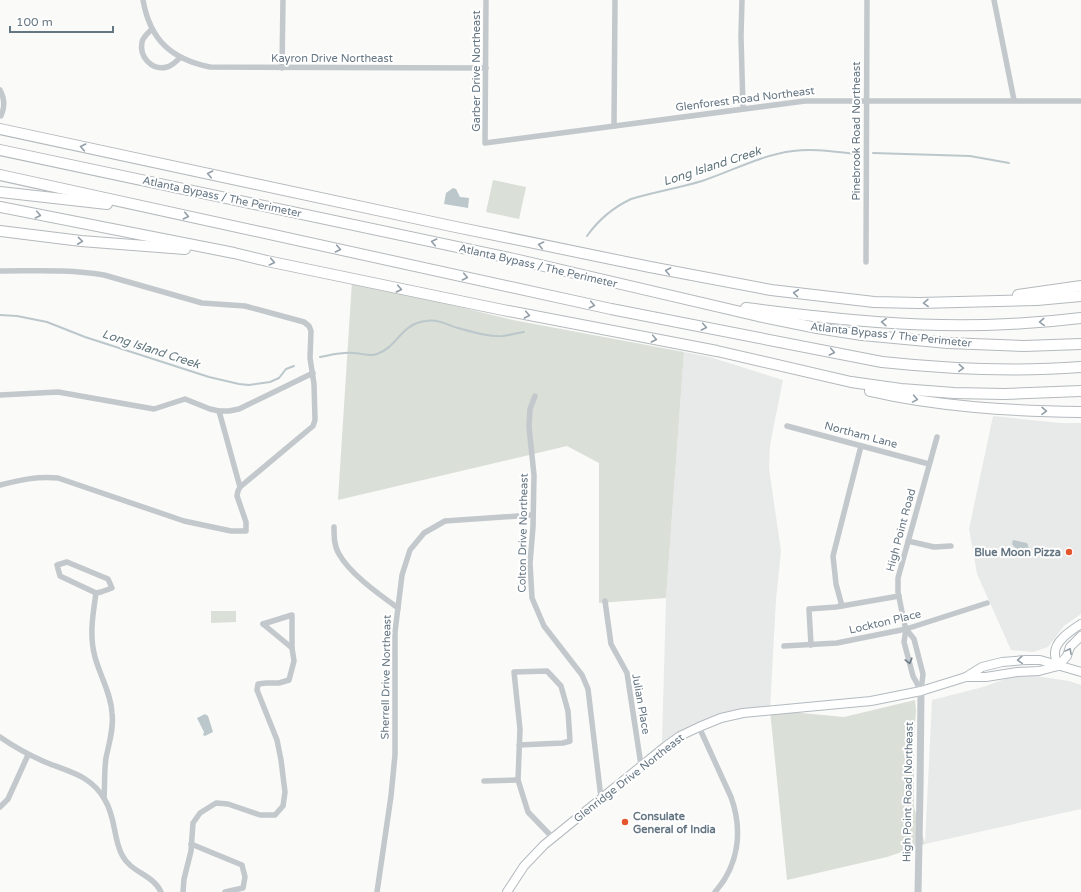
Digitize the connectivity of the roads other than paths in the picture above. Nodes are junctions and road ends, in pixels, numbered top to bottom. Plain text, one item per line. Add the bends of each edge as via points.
1 (142, 0) edge
2 (283, 0) edge
3 (486, 0) edge
4 (615, 0) edge
5 (742, 0) edge
6 (867, 0) edge
7 (994, 0) edge
8 (152, 29) junction
9 (180, 58) junction
10 (282, 68) junction
11 (486, 68) junction
12 (0, 90) edge
13 (866, 100) junction
14 (1014, 100) junction
15 (1081, 101) edge
16 (743, 109) junction
17 (1, 116) dead end
18 (614, 126) junction
19 (0, 129) edge
20 (485, 143) joint
21 (0, 150) edge
22 (0, 175) edge
23 (0, 192) edge
24 (0, 207) edge
25 (148, 207) junction
26 (0, 231) edge
27 (234, 253) junction
28 (866, 262) dead end
29 (0, 271) edge
30 (1081, 286) edge
31 (1081, 296) edge
32 (689, 300) junction
33 (965, 302) junction
34 (1081, 318) edge
35 (1081, 344) edge
36 (755, 359) junction
37 (1081, 367) edge
38 (313, 372) junction
39 (1081, 391) edge
40 (0, 395) edge
41 (535, 396) dead end
42 (219, 412) junction
43 (1081, 412) edge
44 (787, 426) dead end
45 (936, 437) dead end
46 (861, 446) junction
47 (929, 464) junction
48 (0, 485) edge
49 (240, 487) junction
50 (533, 515) junction
51 (334, 527) dead end
52 (908, 541) junction
53 (950, 546) dead end
54 (96, 593) junction
55 (899, 596) junction
56 (605, 601) dead end
57 (987, 603) dead end
58 (842, 606) junction
59 (398, 608) junction
60 (1081, 624) edge
61 (906, 629) junction
62 (1081, 636) edge
63 (811, 645) junction
64 (784, 646) dead end
65 (292, 648) junction
66 (1058, 666) junction
67 (1081, 672) edge
68 (966, 677) junction
69 (921, 691) junction
70 (699, 727) junction
71 (0, 737) edge
72 (519, 745) junction
73 (28, 755) junction
74 (641, 765) junction
75 (518, 780) junction
76 (484, 781) dead end
77 (104, 798) junction
78 (601, 798) junction
79 (0, 808) edge
80 (552, 838) junction
81 (191, 844) junction
82 (161, 892) edge
83 (183, 892) edge
84 (225, 892) edge
85 (377, 892) edge
86 (507, 892) edge
87 (715, 892) edge
88 (918, 892) edge

1 - 8 street, Kayron Drive Northeast
2 - 10 street
3 - 11 street, Garber Drive Northeast
4 - 18 street
5 - 16 street
6 - 13 street, Pinebrook Road Northeast
7 - 14 street
8 - 9 street, Kayron Drive Northeast via 164,45
8 - 9 street via 142,43 143,54 150,64 156,67 169,66
9 - 10 street, Kayron Drive Northeast via 210,67
10 - 11 street, Kayron Drive Northeast
11 - 20 street, Garber Drive Northeast
12 - 17 street via 5,104
13 - 14 street, Glenforest Road Northeast
13 - 16 street, Glenforest Road Northeast via 805,101
13 - 28 street, Pinebrook Road Northeast
14 - 15 street, Glenforest Road Northeast
16 - 18 street, Glenforest Road Northeast
18 - 20 street, Glenforest Road Northeast
33 -> 19 highway via 874,302 771,290 451,226
32 -> 21 highway, Atlanta Bypass / The Perimeter via 514,259
22 - 25 highway, Atlanta Bypass / The Perimeter
23 - 25 highway
24 -> 27 highway
25 -> 37 highway, Atlanta Bypass / The Perimeter via 611,309 882,362 1000,370
26 -> 27 highway via 81,241
27 -> 36 highway via 503,310
29 - 38 street via 88,272 202,304 245,306 304,322 311,331 310,358
30 - 33 highway
31 - 33 highway
34 -> 32 highway via 1008,324 903,323 786,313
32 - 35 highway, Atlanta Bypass / The Perimeter via 817,328 862,335 986,346
36 - 39 highway via 852,382 901,389 979,394
36 -> 43 highway via 820,378 924,401 1032,411
38 - 42 street via 239,409
38 - 49 street via 313,426
40 - 42 street via 58,392 154,408 185,399
41 - 50 street, Colton Drive Northeast via 530,409 529,427 534,475
42 - 49 street
44 - 46 street, Northam Lane
45 - 47 street, High Point Road
46 - 47 street, Northam Lane
46 - 58 street via 833,556 836,584
47 - 52 street, High Point Road
48 - 49 street via 26,478 58,478 184,521 231,532 246,531 246,522 237,496
50 - 59 street, Sherrell Drive Northeast via 445,521 424,533 410,550 402,574
50 - 78 street, Colton Drive Northeast via 530,563 532,598 544,626 582,676 588,689
51 - 59 street via 338,554 375,592
52 - 53 street via 934,547
52 - 55 street, High Point Road via 898,578
54 - 54 street via 60,576 57,565 67,562 108,579 112,588
54 - 77 street via 91,627 92,643 109,696 112,715
55 - 58 street
55 - 61 street, High Point Road
56 - 74 street, Julian Place via 611,644 627,673
57 - 61 street, Lockton Place
58 - 63 street via 809,609
59 - 85 street, Sherrell Drive Northeast via 395,632 395,755
60 - 66 main road via 1058,644 1054,653
61 - 63 street, Lockton Place via 837,643
61 -> 69 street, High Point Road via 904,642 913,676
61 - 69 street, High Point Road via 914,639 923,674
66 -> 62 main road via 1067,656 1070,647
63 - 64 street, Lockton Place
65 - 65 street via 275,634 263,624 292,615
65 - 81 street via 294,661 289,680 258,684 257,690 277,740 285,792 283,806 275,814 260,815 228,804 216,803 200,813 193,823
66 - 67 main road
66 - 68 main road via 1039,671
66 -> 68 main road via 1040,660 1002,662 982,667
68 - 69 main road, Glenridge Drive Northeast
69 - 70 main road, Glenridge Drive Northeast via 879,700 743,713 720,718
69 - 88 street, High Point Road Northeast
70 - 74 main road, Glenridge Drive Northeast via 680,736
70 - 87 street via 731,797 738,828 737,848 732,864
71 - 73 street
72 - 72 street via 520,729 514,672 547,671 561,686 568,711 570,741
72 - 75 street
73 - 77 street via 83,777 95,786
73 - 79 street via 8,799
74 - 78 main road, Glenridge Drive Northeast
75 - 76 street
75 - 80 street via 528,812
77 - 82 street via 112,815 122,856 134,869 154,882
78 - 80 main road, Glenridge Drive Northeast
80 - 86 main road, Glenridge Drive Northeast via 534,854
81 - 83 street
81 - 84 street via 242,865 244,888

